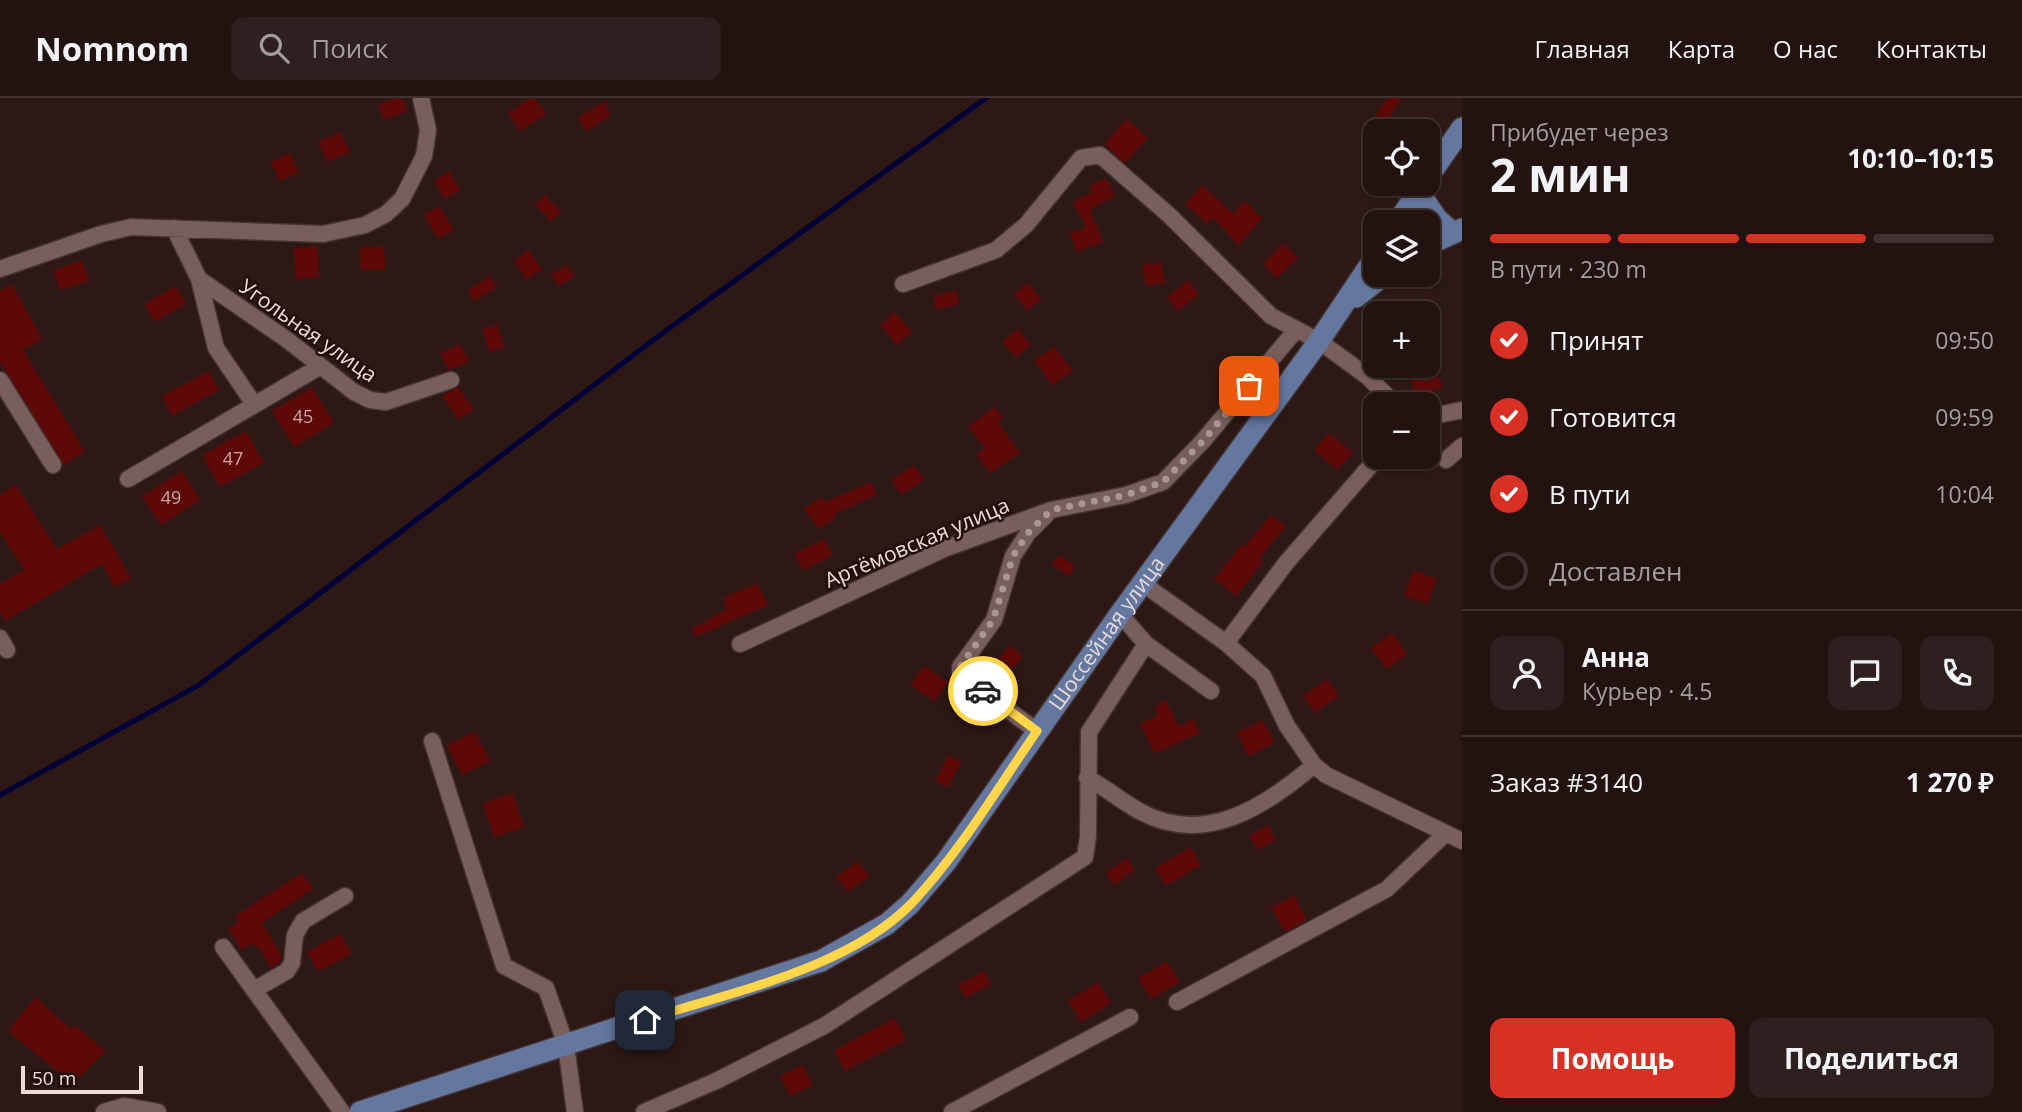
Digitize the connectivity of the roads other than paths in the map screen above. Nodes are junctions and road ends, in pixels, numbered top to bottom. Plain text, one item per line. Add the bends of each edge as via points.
1 (421, 98) edge
2 (1462, 128) edge
3 (1440, 160) edge
4 (1428, 196) edge
5 (174, 228) junction
6 (1457, 231) edge
7 (1440, 239) edge
8 (0, 269) edge
9 (1363, 275) edge
10 (199, 279) junction
11 (903, 284) dead end
12 (1369, 287) edge
13 (1339, 310) junction
14 (1296, 330) junction
15 (1319, 341) junction
16 (319, 367) junction
17 (0, 380) edge
18 (451, 380) dead end
19 (1383, 392) edge
20 (254, 404) junction
21 (1462, 410) edge
22 (1440, 415) edge
23 (1462, 446) edge
24 (1446, 460) dead end
25 (53, 465) dead end
26 (1368, 469) edge
27 (128, 479) dead end
28 (1051, 510) junction
29 (1142, 583) junction
30 (1120, 614) junction
31 (1226, 643) junction
32 (740, 644) dead end
33 (1146, 644) junction
34 (1211, 691) dead end
35 (1037, 731) junction
36 (432, 741) dead end
37 (1314, 765) junction
38 (1087, 778) junction
39 (1445, 834) junction
40 (1462, 841) edge
41 (345, 896) dead end
42 (223, 947) dead end
43 (254, 990) junction
44 (1177, 1002) dead end
45 (1130, 1017) dead end
46 (566, 1045) junction
47 (104, 1112) edge
48 (158, 1112) edge
49 (342, 1112) edge
50 (360, 1112) edge
51 (575, 1112) edge
52 (644, 1112) edge
53 (953, 1112) edge

1 - 5 street via 428,130 424,156 402,199 386,214 365,225 323,234
2 - 3 main road
4 - 6 main road via 1437,219
5 - 8 street via 131,227 101,234
5 - 10 street, Угольная улица
6 - 7 main road
9 - 13 main road, Шоссейная улица
10 - 16 street, Угольная улица
10 - 20 street via 216,348
11 - 14 street via 996,250 1027,225 1081,158 1100,155 1169,215 1271,316
12 - 13 main road
13 - 15 main road, Шоссейная улица
14 - 15 street
14 - 28 street, Артёмовская улица via 1163,482 1126,495
15 - 19 street
15 - 29 main road, Шоссейная улица
16 - 18 street, Угольная улица via 370,400 401,399
16 - 20 street
17 - 25 street
20 - 27 street
21 - 22 street
23 - 24 street
26 - 31 street via 1286,563
28 - 32 street, Артёмовская улица via 944,549
28 - 35 street via 1013,556 993,620 960,667 960,675
29 - 30 main road, Шоссейная улица
29 - 31 street
30 - 33 street
30 - 35 main road, Шоссейная улица
31 - 37 street via 1263,676 1286,726
33 - 34 street
33 - 38 street via 1088,732
35 - 46 main road, Шоссейная улица via 946,862 911,904 877,930 821,961
36 - 46 street via 504,966 546,988
37 - 38 street via 1238,817 1177,827 1143,814
37 - 39 street
38 - 52 street via 1085,857 824,1026
39 - 40 street
39 - 44 street via 1387,889
41 - 43 street via 303,921 287,971
42 - 43 street
43 - 49 street
45 - 53 street
46 - 50 main road, Шоссейная улица
46 - 51 street
47 - 48 street via 124,1106

